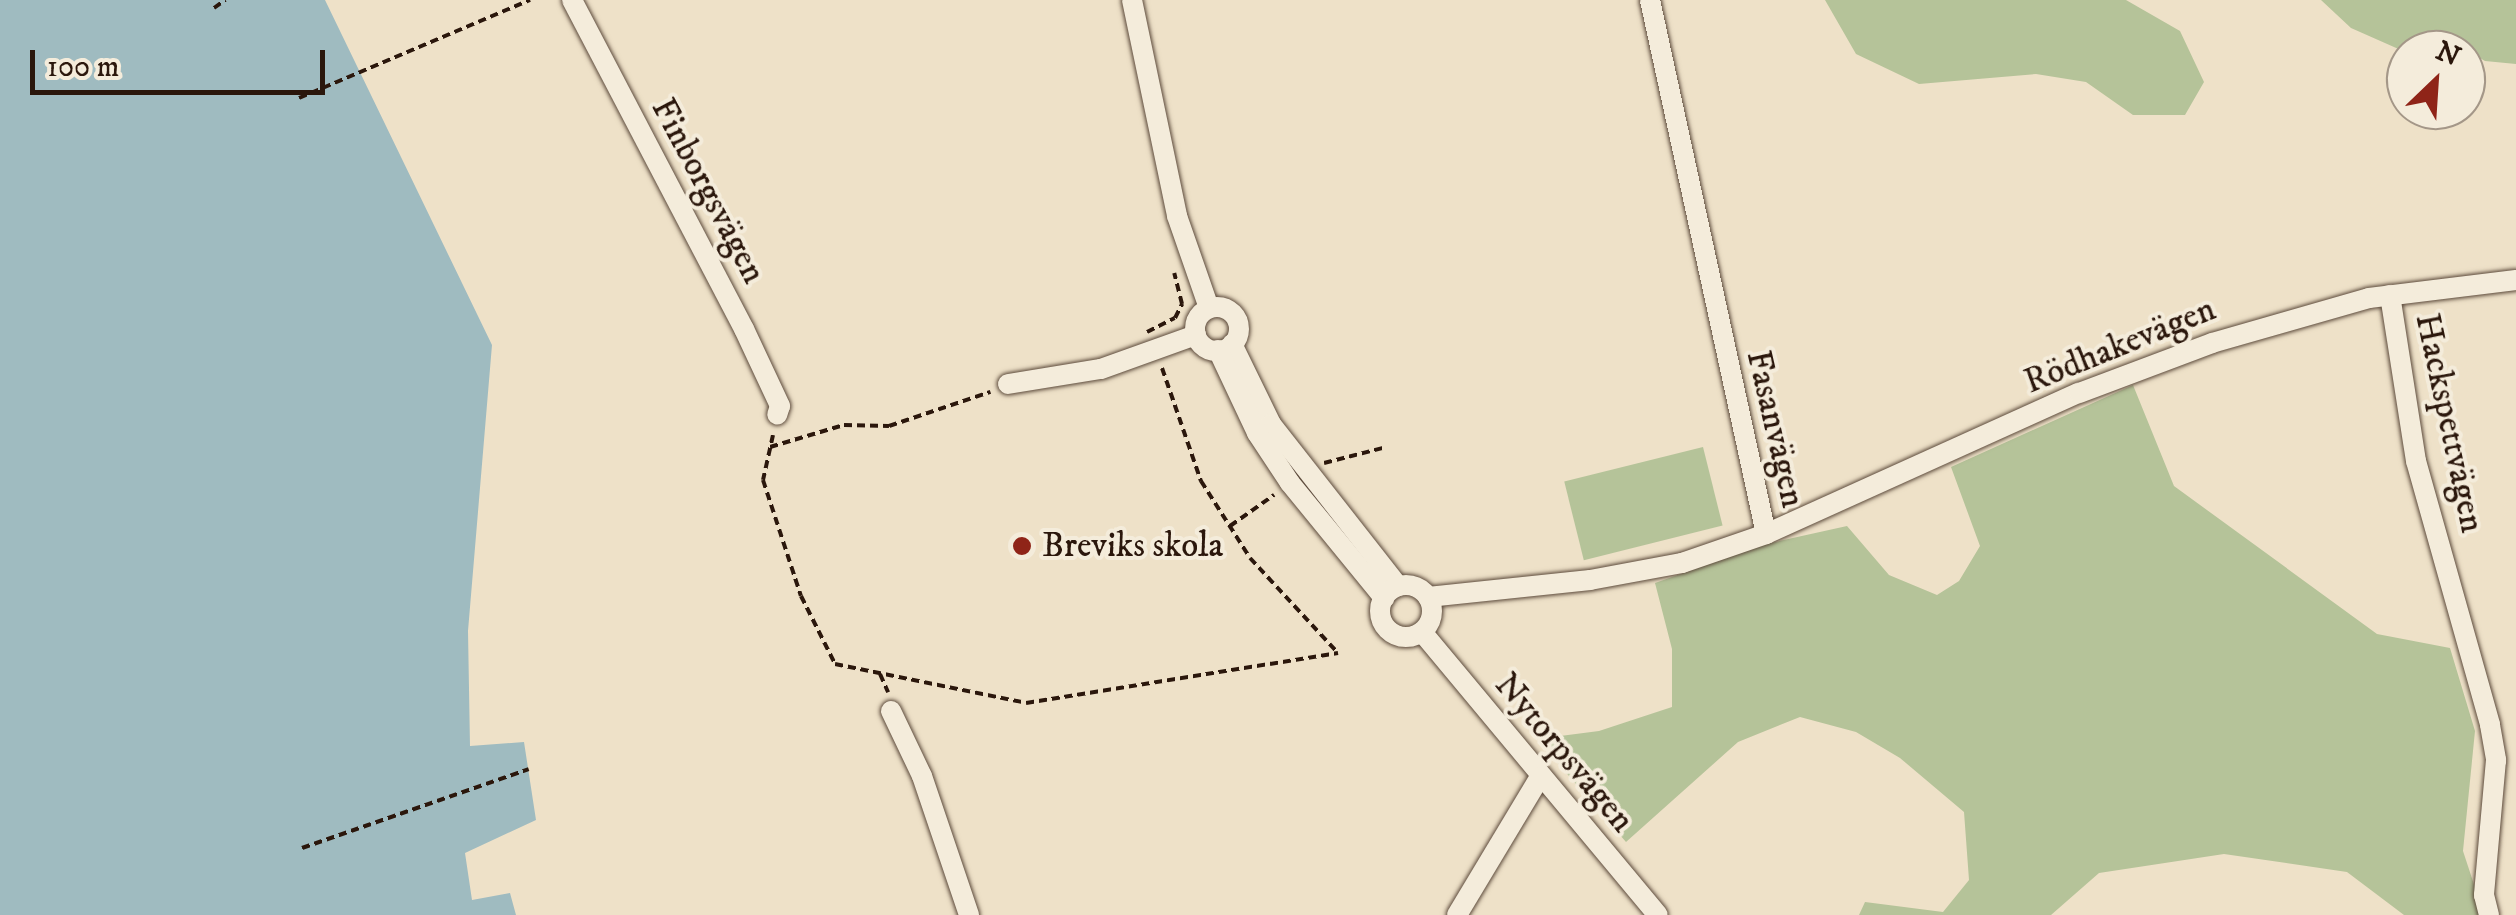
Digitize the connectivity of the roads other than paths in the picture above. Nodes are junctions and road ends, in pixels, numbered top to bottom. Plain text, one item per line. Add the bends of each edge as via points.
1 (572, 0) edge
2 (1132, 0) edge
3 (1650, 0) edge
4 (2516, 280) edge
5 (2390, 295) junction
6 (1209, 308) junction
7 (1196, 335) junction
8 (1225, 348) junction
9 (1008, 384) road end
10 (777, 415) road end
11 (1766, 534) junction
12 (1391, 592) junction
13 (1428, 596) junction
14 (1422, 632) junction
15 (891, 710) dead end
16 (1540, 777) junction
17 (968, 915) edge
18 (1457, 915) edge
19 (1658, 915) edge
20 (2489, 915) edge

1 - 10 street, Finborgsvägen via 744,329 780,406
2 - 6 street via 1177,216
3 - 11 street, Fasanvägen
4 - 5 street, Rödhakevägen
5 - 11 street, Rödhakevägen via 2284,319 2079,393
5 - 20 street, Hackspettvägen via 2416,460 2496,760 2484,895
6 - 7 street via 1196,322
6 - 8 street via 1234,315 1239,330
7 - 8 street
7 - 9 street via 1101,369
8 - 12 street via 1257,432 1290,484
11 - 13 street, Fasanvägen via 1682,563 1590,580
12 - 13 street
12 - 14 street via 1380,620 1391,633 1409,638
13 - 14 street via 1432,616
14 - 16 street, Nytorpsvägen
15 - 17 street via 922,776
16 - 18 street
16 - 19 street, Nytorpsvägen

